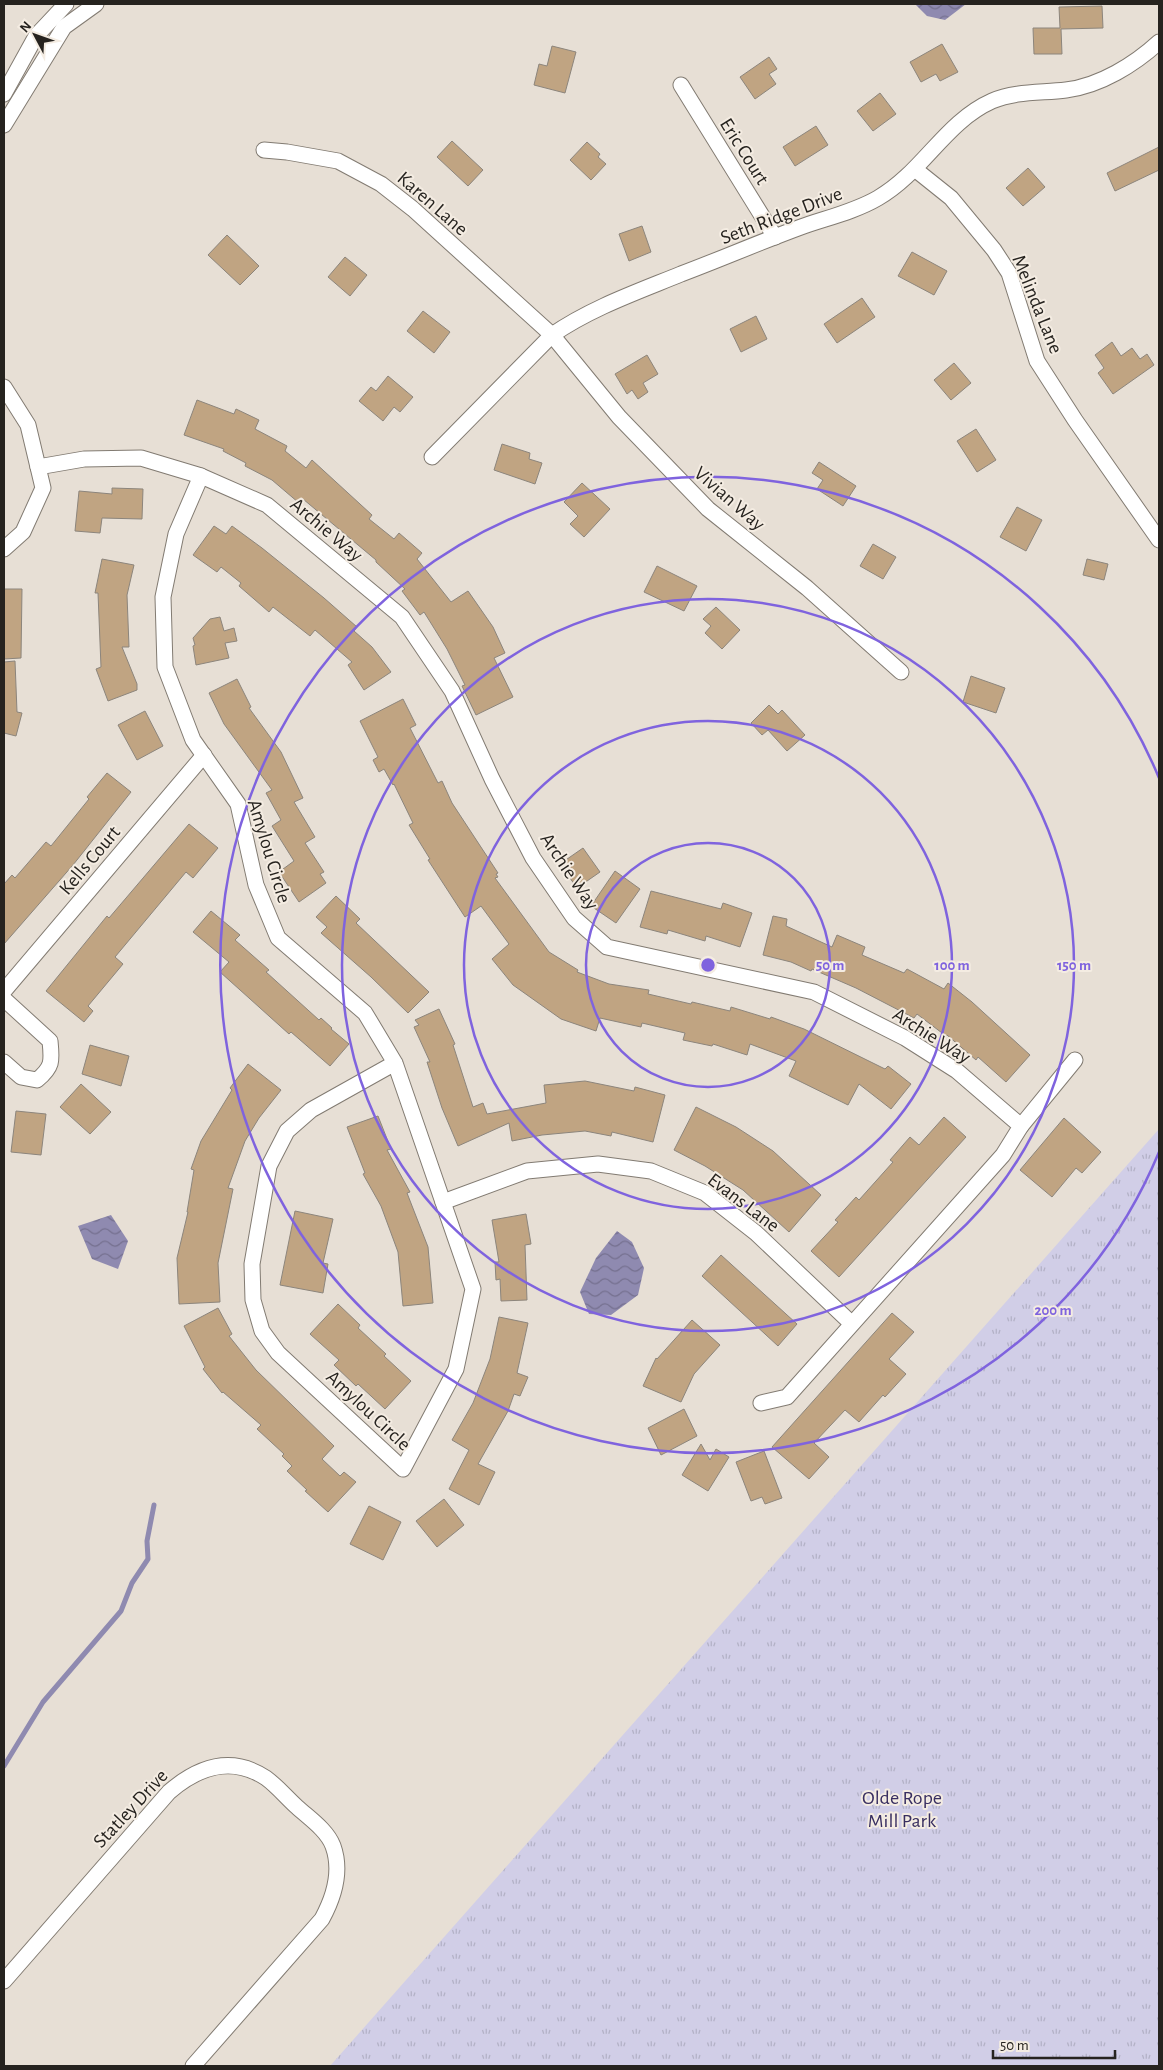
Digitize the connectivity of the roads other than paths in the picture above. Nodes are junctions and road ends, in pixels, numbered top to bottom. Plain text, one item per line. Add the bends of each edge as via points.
1 (66, 4) edge
2 (96, 4) edge
3 (1159, 42) edge
4 (681, 85) dead end
5 (4, 94) edge
6 (4, 126) edge
7 (264, 150) dead end
8 (916, 170) junction
9 (775, 237) junction
10 (552, 335) junction
11 (4, 387) edge
12 (432, 458) dead end
13 (38, 467) junction
14 (201, 476) junction
15 (1159, 540) edge
16 (4, 549) edge
17 (901, 672) dead end
18 (204, 755) junction
19 (4, 991) edge
20 (4, 1000) edge
21 (1075, 1060) dead end
22 (4, 1062) edge
23 (395, 1063) junction
24 (1021, 1126) junction
25 (443, 1202) junction
26 (851, 1323) junction
27 (761, 1403) dead end
28 (4, 1981) edge
29 (193, 2066) edge

1 - 5 street via 36,36
2 - 6 street via 64,27
3 - 8 street, Seth Ridge Drive via 1126,66 1094,83 1066,90 1010,96 972,111
4 - 9 street, Eric Court
7 - 10 street, Karen Lane via 338,161 381,184
8 - 9 street, Seth Ridge Drive via 878,198
8 - 15 street, Melinda Lane via 950,198 994,250 1009,273 1037,361
9 - 10 street, Seth Ridge Drive via 604,306
10 - 12 street, Seth Ridge Drive
10 - 17 street, Vivian Way via 619,417 708,509 808,588
11 - 13 street via 28,425
13 - 14 street, Archie Way via 84,458 141,458
13 - 16 street via 44,488 23,532
14 - 18 street, Amylou Circle via 176,534 162,597 165,667 194,740
14 - 24 street, Archie Way via 267,505 402,617 452,691 533,858 574,918 607,947 814,992 905,1038 957,1071
18 - 19 street, Kells Court
18 - 23 street, Amylou Circle via 238,804 256,885 278,938 365,1013
20 - 22 street via 50,1041 52,1059 48,1071 37,1080 21,1077
21 - 24 street
23 - 25 street, Amylou Circle
23 - 25 street, Amylou Circle via 311,1110 287,1131 269,1166 252,1264 253,1300 262,1331 278,1353 403,1469 456,1369 472,1288
24 - 26 street via 1003,1155
25 - 26 street, Evans Lane via 527,1171 598,1164 652,1171 705,1193 756,1233
26 - 27 street via 787,1397
28 - 29 street, Statley Drive via 185,1778 222,1766 247,1769 266,1779 322,1829 332,1846 337,1876 333,1900 322,1919

